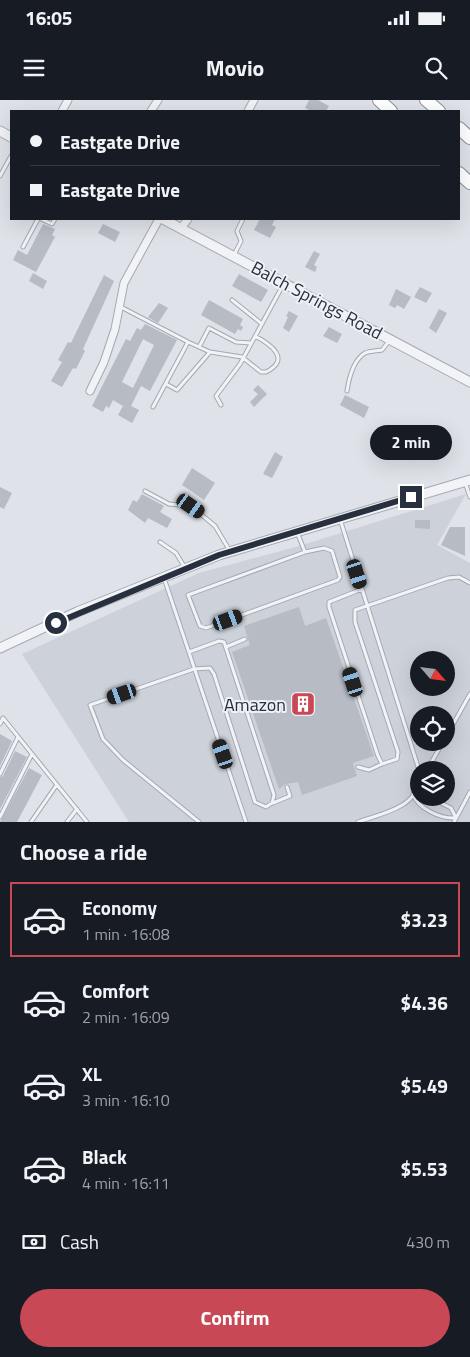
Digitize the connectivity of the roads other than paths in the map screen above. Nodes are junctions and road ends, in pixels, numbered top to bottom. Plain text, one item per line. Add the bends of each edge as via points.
1 (379, 100) edge
2 (426, 100) edge
3 (390, 110) edge
4 (438, 110) edge
5 (460, 129) edge
6 (470, 138) edge
7 (10, 158) edge
8 (460, 174) edge
9 (0, 176) edge
10 (470, 183) edge
11 (39, 220) edge
12 (42, 220) edge
13 (54, 220) edge
14 (158, 220) edge
15 (165, 220) edge
16 (187, 220) edge
17 (242, 220) edge
18 (182, 228) junction
19 (23, 247) dead end
20 (234, 256) junction
21 (285, 282) junction
22 (232, 300) dead end
23 (118, 306) junction
24 (262, 324) junction
25 (255, 336) junction
26 (390, 339) junction
27 (188, 342) junction
28 (252, 343) junction
29 (199, 347) junction
30 (210, 352) junction
31 (242, 357) junction
32 (470, 382) edge
33 (166, 384) junction
34 (90, 391) dead end
35 (347, 391) dead end
36 (221, 406) dead end
37 (153, 407) dead end
38 (467, 481) edge
39 (145, 491) dead end
40 (470, 497) edge
41 (339, 518) junction
42 (297, 532) junction
43 (160, 542) dead end
44 (230, 552) junction
45 (305, 552) junction
46 (186, 569) junction
47 (164, 578) junction
48 (470, 583) edge
49 (362, 589) junction
50 (367, 606) junction
51 (245, 640) dead end
52 (226, 647) junction
53 (0, 648) edge
54 (189, 652) junction
55 (194, 669) junction
56 (470, 694) edge
57 (455, 721) edge
58 (0, 724) edge
59 (18, 737) junction
60 (32, 754) junction
61 (417, 761) edge
62 (382, 764) junction
63 (358, 767) dead end
64 (0, 774) edge
65 (56, 786) junction
66 (287, 787) dead end
67 (470, 792) edge
68 (410, 798) edge
69 (272, 803) junction
70 (423, 806) edge
71 (447, 806) edge
72 (77, 809) junction
73 (0, 817) edge
74 (455, 820) edge
75 (31, 822) edge
76 (67, 822) edge
77 (87, 822) edge
78 (199, 822) edge
79 (246, 822) edge
80 (358, 822) edge

1 - 3 highway
2 - 4 highway
5 - 6 highway
7 - 9 lane
8 - 10 highway
11 - 19 lane
12 - 13 lane via 52,224
14 - 23 street via 124,283
15 - 18 street, Balch Springs Road
16 - 18 street
17 - 20 lane via 237,231 241,241
18 - 20 street, Balch Springs Road
20 - 21 street, Balch Springs Road
21 - 24 lane
21 - 26 street, Balch Springs Road
22 - 24 lane
23 - 27 lane
23 - 34 street via 109,346
24 - 25 lane
25 - 28 lane
25 - 31 lane via 275,350 278,356 275,366 261,372
26 - 32 street, Balch Springs Road
26 - 35 lane via 382,350 369,352 360,358 351,373
27 - 29 lane
27 - 33 lane
28 - 29 lane via 236,342 209,328
28 - 31 lane
29 - 30 lane
30 - 31 lane
30 - 33 lane via 177,390
31 - 36 lane via 216,396
33 - 37 lane
38 - 40 lane
38 - 41 street
39 - 44 lane via 169,504 191,506 197,510 215,526
41 - 42 street
41 - 49 lane
42 - 44 street
42 - 45 lane
43 - 46 lane via 176,553
44 - 46 street
45 - 45 lane via 324,548 332,551 340,577 338,580 206,628 200,626 188,595
46 - 47 street
47 - 53 street via 77,612
47 - 54 lane
48 - 50 lane via 459,577 448,578
49 - 50 lane
49 - 62 lane via 329,602 329,607
50 - 61 lane
50 - 62 lane via 354,610 355,622 398,752 397,759
51 - 52 lane
52 - 54 lane via 219,641
52 - 69 lane via 274,795
54 - 55 lane
55 - 69 lane via 210,668 214,674 255,802 266,807
55 - 78 lane via 90,705 103,739 123,760
55 - 79 lane
56 - 57 lane
58 - 59 lane via 3,718
59 - 60 lane
59 - 64 lane
60 - 65 lane
60 - 73 lane
62 - 63 lane via 368,770
65 - 72 lane
65 - 75 lane
66 - 69 lane via 290,796
67 - 74 lane
68 - 80 lane via 406,804
70 - 74 lane via 446,819
71 - 74 lane
72 - 76 lane
72 - 77 lane

